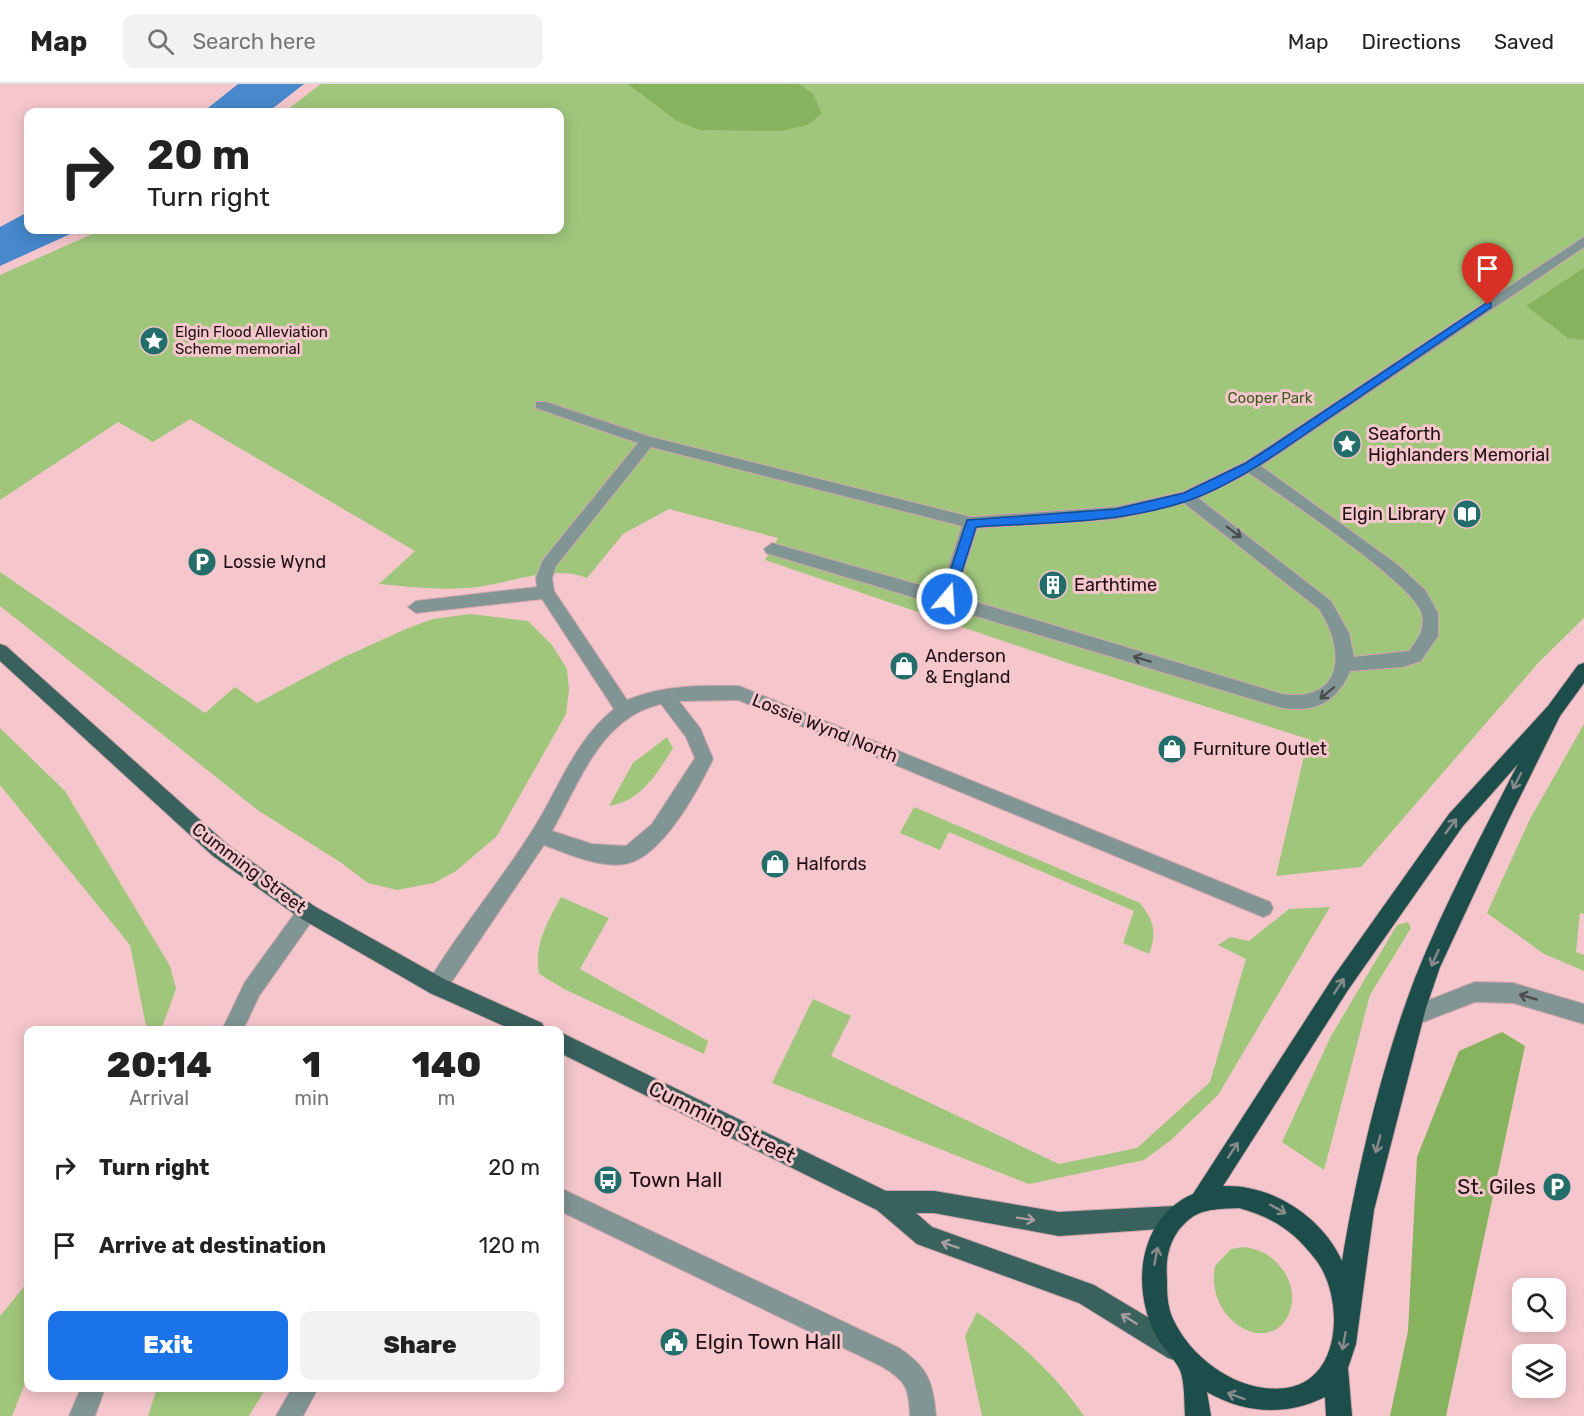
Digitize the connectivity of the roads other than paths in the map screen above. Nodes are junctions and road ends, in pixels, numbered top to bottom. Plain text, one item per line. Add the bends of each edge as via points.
1 (1584, 241) edge
2 (541, 405) dead end
3 (648, 441) junction
4 (1250, 466) junction
5 (1187, 497) junction
6 (971, 524) junction
7 (772, 549) dead end
8 (546, 592) junction
9 (947, 599) junction
10 (416, 607) dead end
11 (0, 651) edge
12 (1344, 665) junction
13 (1584, 670) edge
14 (665, 696) junction
15 (624, 710) junction
16 (1554, 711) junction
17 (540, 835) junction
18 (1263, 908) dead end
19 (308, 912) junction
20 (437, 986) junction
21 (1584, 1014) edge
22 (1413, 1016) junction
23 (234, 1026) edge
24 (517, 1026) edge
25 (564, 1044) edge
26 (1202, 1199) junction
27 (564, 1201) edge
28 (885, 1202) junction
29 (1174, 1217) junction
30 (1346, 1313) junction
31 (1185, 1359) junction
32 (1336, 1368) junction
33 (91, 1392) edge
34 (304, 1392) edge
35 (82, 1416) edge
36 (289, 1416) edge
37 (923, 1416) edge
38 (1198, 1416) edge
39 (1339, 1416) edge

1 - 4 street
2 - 3 street
3 - 6 street
3 - 8 street via 549,564 544,578
4 - 5 street
4 - 12 street via 1392,569 1419,594 1430,613 1430,636 1415,656
5 - 6 street via 1116,513
5 -> 12 street via 1325,604 1344,644
6 - 9 street
7 - 9 street
8 - 10 street
8 - 15 street
12 -> 9 street via 1328,695 1308,703 1295,703
11 - 19 main road, Cumming Street via 220,850
13 - 16 highway
14 - 15 street, Lossie Wynd North
14 - 17 street via 694,733 704,759 649,843 628,855 591,853
14 - 18 street, Lossie Wynd North via 739,693
15 - 17 street, Lossie Wynd North via 592,741
16 -> 22 highway via 1489,838
26 -> 16 highway via 1341,983 1422,867 1456,820
17 - 20 street, Lossie Wynd North
19 - 20 main road, Cumming Street
19 - 23 street via 252,989
20 - 24 main road, Cumming Street
21 -> 22 street via 1513,993 1475,992
22 -> 30 highway via 1366,1189
25 - 28 main road, Cumming Street
26 - 29 highway
26 -> 30 highway via 1227,1194 1254,1198 1281,1210 1306,1229 1326,1254 1340,1282
27 - 37 street via 890,1357 913,1371 922,1393
28 -> 29 main road, Cumming Street via 934,1202 1059,1224
31 -> 28 main road, Cumming Street via 1086,1293 925,1236
31 -> 29 highway via 1170,1339 1156,1305 1153,1272 1159,1241
30 -> 32 highway via 1345,1342
32 -> 31 highway via 1316,1391 1287,1403 1254,1403 1222,1391
31 - 38 highway
32 - 39 highway
33 - 35 street
34 - 36 street

